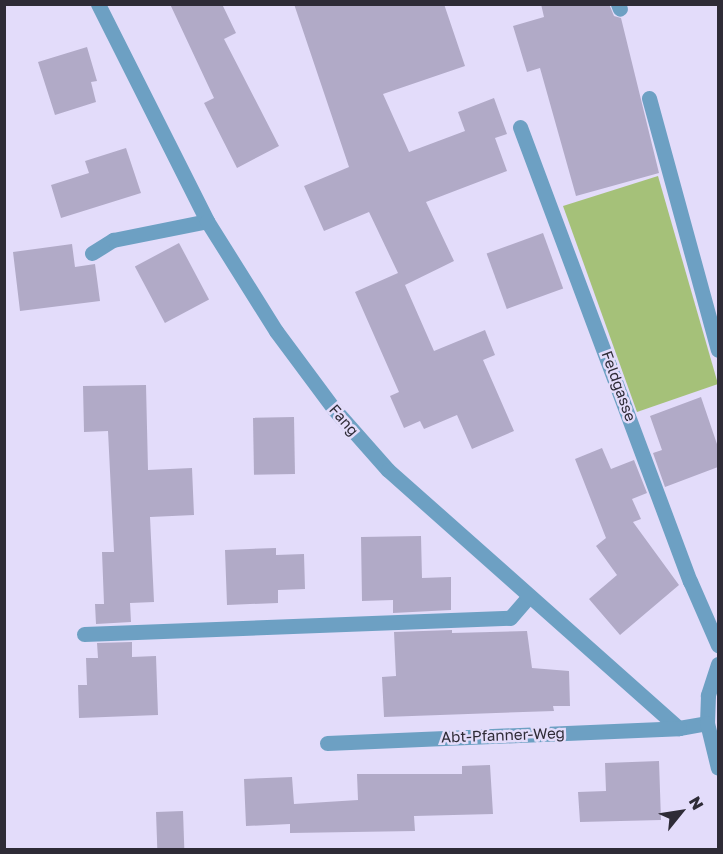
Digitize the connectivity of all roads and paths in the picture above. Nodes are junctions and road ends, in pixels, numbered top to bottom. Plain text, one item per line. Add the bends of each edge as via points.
1 (98, 4) edge
2 (649, 98) dead end
3 (520, 127) dead end
4 (207, 221) junction
5 (92, 253) dead end
6 (718, 350) edge
7 (529, 596) junction
8 (84, 634) dead end
9 (718, 645) edge
10 (718, 664) edge
11 (707, 723) junction
12 (679, 728) junction
13 (327, 743) dead end
14 (718, 768) edge

1 - 4 street, Fang
2 - 6 street
3 - 9 street, Feldgasse via 690,581
4 - 5 street via 113,240
4 - 7 street, Fang via 276,331 334,409 388,470
7 - 8 street via 510,618
7 - 12 street, Fang
10 - 11 street via 708,695
11 - 12 street
11 - 14 street
12 - 13 street, Abt-Pfanner-Weg

